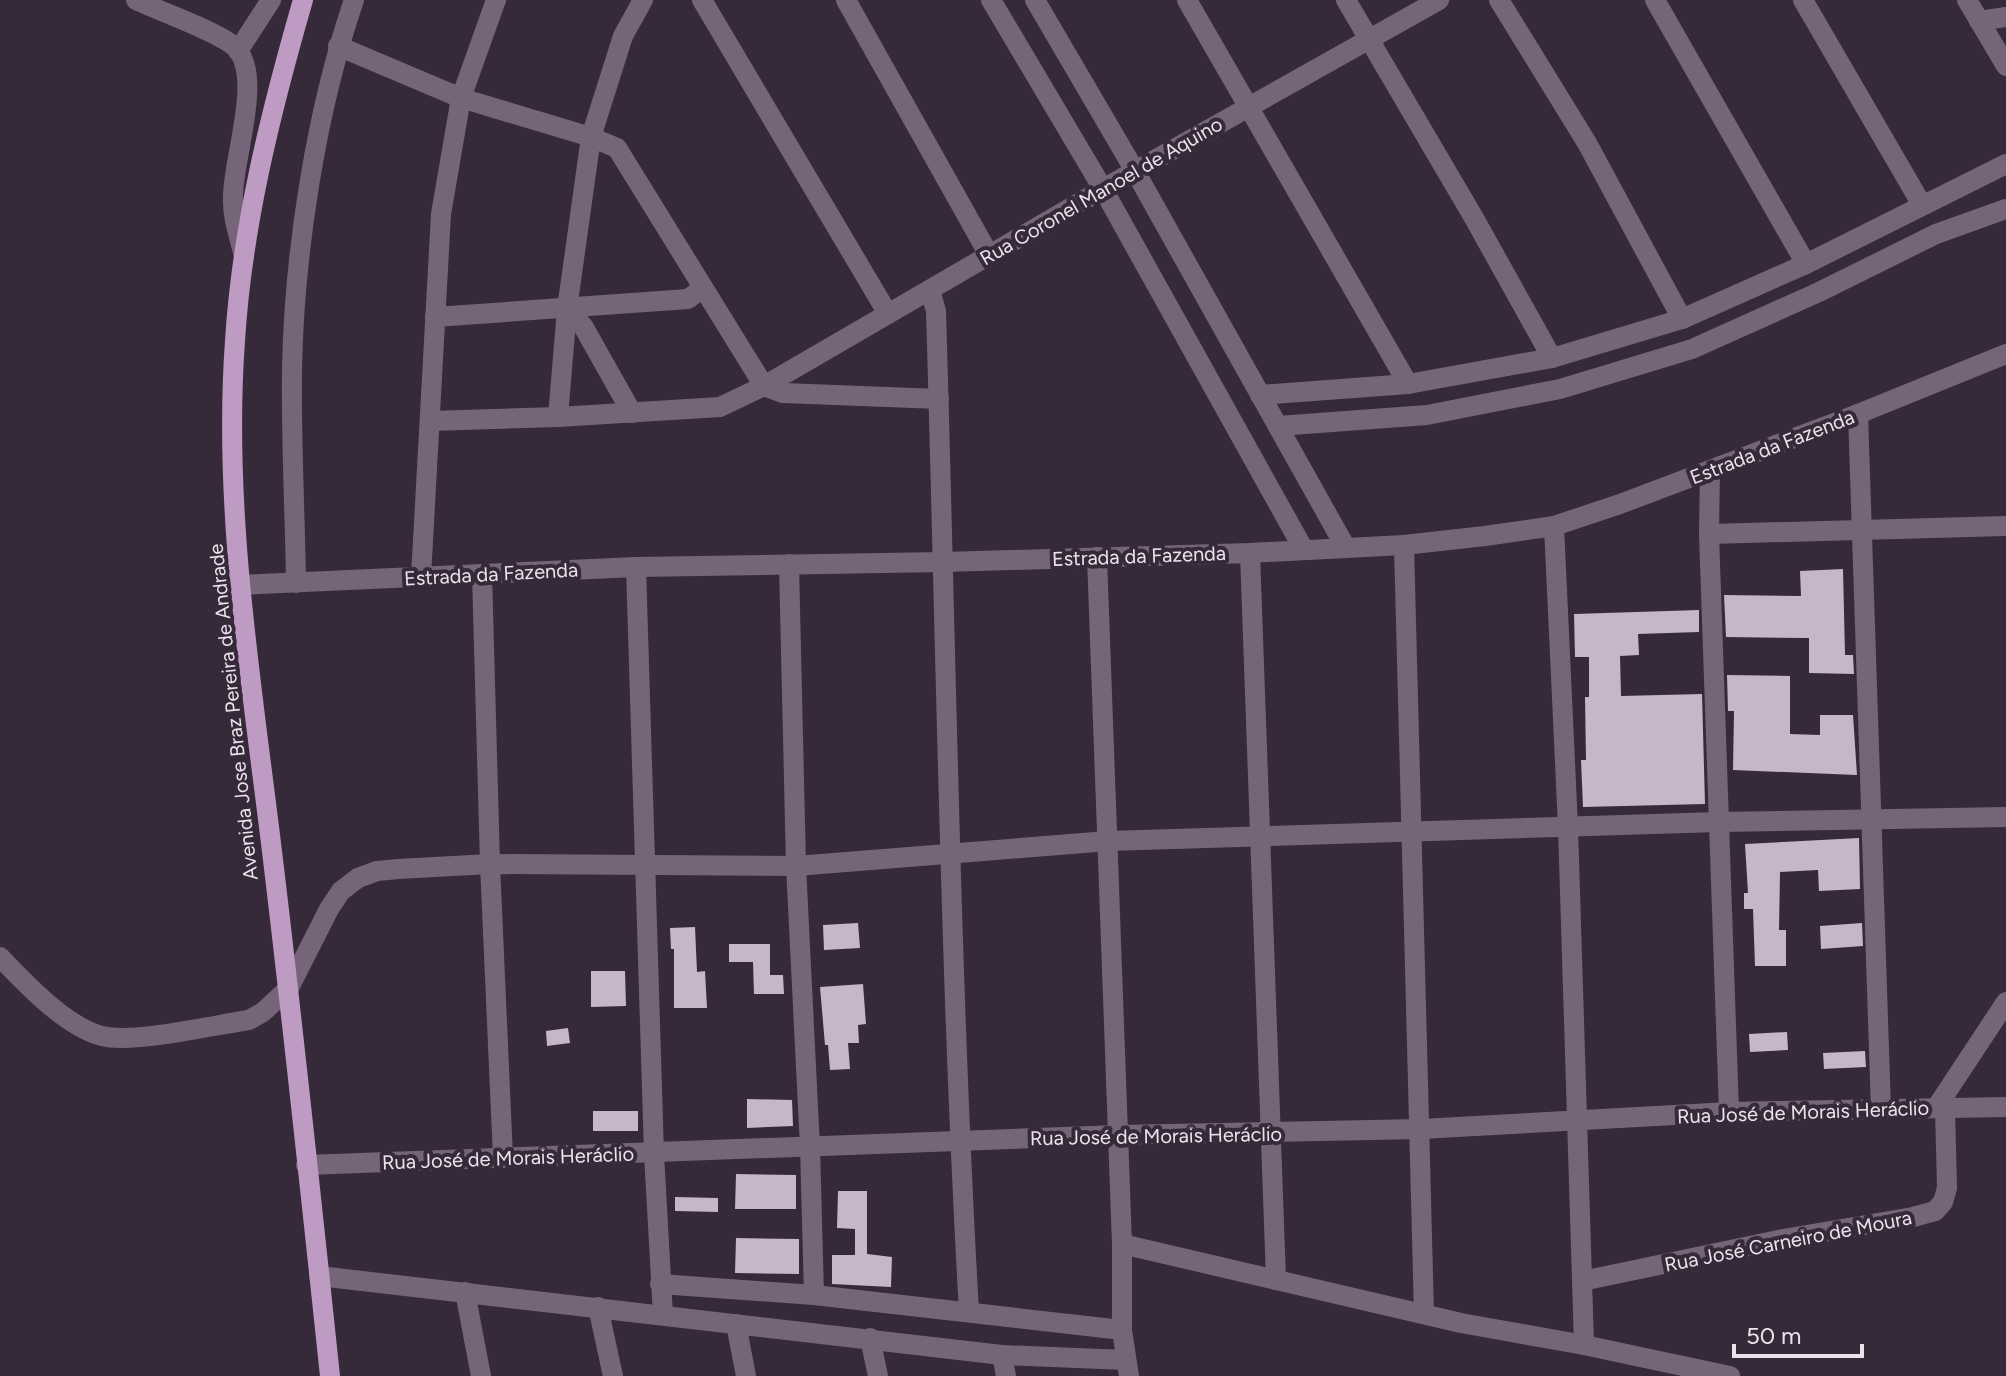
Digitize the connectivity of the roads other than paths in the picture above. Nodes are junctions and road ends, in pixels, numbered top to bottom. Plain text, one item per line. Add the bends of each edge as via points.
1 (136, 0) edge
2 (271, 0) edge
3 (303, 0) edge
4 (354, 0) edge
5 (496, 0) edge
6 (643, 0) edge
7 (702, 0) edge
8 (846, 0) edge
9 (991, 0) edge
10 (1035, 0) edge
11 (1187, 0) edge
12 (1346, 0) edge
13 (1439, 0) edge
14 (1499, 0) edge
15 (1655, 0) edge
16 (1803, 0) edge
17 (1967, 0) edge
18 (2006, 17) edge
19 (1979, 21) junction
20 (1368, 39) junction
21 (338, 46) junction
22 (238, 51) junction
23 (2006, 66) edge
24 (461, 98) junction
25 (1249, 107) junction
26 (591, 137) junction
27 (2006, 164) edge
28 (1135, 171) junction
29 (1103, 189) junction
30 (1922, 205) junction
31 (2006, 209) edge
32 (989, 255) junction
33 (244, 256) junction
34 (1806, 264) junction
35 (703, 288) junction
36 (930, 290) junction
37 (567, 309) junction
38 (888, 314) junction
39 (435, 317) junction
40 (1682, 319) junction
41 (2006, 355) edge
42 (1552, 358) junction
43 (2006, 375) edge
44 (1408, 384) junction
45 (764, 386) junction
46 (1260, 395) junction
47 (939, 399) junction
48 (632, 413) junction
49 (1858, 414) junction
50 (558, 417) junction
51 (430, 421) junction
52 (1278, 426) junction
53 (1710, 471) junction
54 (1554, 526) junction
55 (2006, 526) edge
56 (1861, 529) junction
57 (1709, 534) junction
58 (1404, 545) junction
59 (1346, 548) junction
60 (1304, 550) junction
61 (1250, 553) junction
62 (1097, 557) junction
63 (944, 562) junction
64 (789, 564) junction
65 (636, 567) junction
66 (482, 574) junction
67 (421, 577) junction
68 (296, 583) junction
69 (240, 585) junction
70 (2006, 817) edge
71 (1871, 819) junction
72 (1719, 822) junction
73 (1568, 827) junction
74 (1413, 833) junction
75 (1260, 837) junction
76 (1108, 841) junction
77 (950, 855) junction
78 (645, 863) junction
79 (490, 864) junction
80 (796, 866) junction
81 (0, 957) edge
82 (289, 988) junction
83 (2006, 1002) edge
84 (2006, 1107) edge
85 (1941, 1108) junction
86 (1881, 1110) junction
87 (1729, 1112) junction
88 (1578, 1122) junction
89 (1421, 1129) junction
90 (1271, 1134) junction
91 (1118, 1135) junction
92 (959, 1142) junction
93 (810, 1147) junction
94 (654, 1154) junction
95 (503, 1158) junction
96 (306, 1165) junction
97 (1122, 1244) junction
98 (319, 1276) junction
99 (1276, 1280) junction
100 (1582, 1281) junction
101 (660, 1284) junction
102 (465, 1292) junction
103 (814, 1295) junction
104 (598, 1307) junction
105 (969, 1312) junction
106 (1424, 1314) junction
107 (663, 1315) junction
108 (736, 1324) junction
109 (1095, 1327) junction
110 (1122, 1330) junction
111 (870, 1338) junction
112 (1584, 1345) junction
113 (1002, 1355) junction
114 (1100, 1368) edge
115 (1128, 1368) edge
116 (1659, 1368) edge
117 (330, 1376) edge
118 (481, 1376) edge
119 (613, 1376) edge
120 (746, 1376) edge
121 (878, 1376) edge
122 (1006, 1376) edge
123 (1730, 1376) edge

1 - 22 street
2 - 22 street
3 - 33 main road, Avenida Jose Braz Pereira de Andrade via 281,77
4 - 21 street
5 - 24 street
6 - 26 street via 623,36
7 - 38 street
8 - 32 street
9 - 29 street
10 - 28 street
11 - 25 street
12 - 20 street
13 - 20 street, Rua Coronel Manoel de Aquino
14 - 40 street via 1587,143
15 - 34 street
16 - 30 street
17 - 19 street
18 - 19 street
19 - 23 street
20 - 25 street, Rua Coronel Manoel de Aquino
20 - 42 street
21 - 24 street
21 - 68 street via 299,255 292,369
22 - 33 street via 248,81 232,199
24 - 26 street
24 - 39 street via 441,214
25 - 28 street, Rua Coronel Manoel de Aquino
25 - 44 street
26 - 35 street via 617,148
26 - 37 street
27 - 30 street
28 - 29 street, Rua Coronel Manoel de Aquino
28 - 46 street
29 - 32 street, Rua Coronel Manoel de Aquino
29 - 60 street
30 - 34 street
31 - 52 street via 1936,234 1692,349 1575,385 1427,415
32 - 36 street, Rua Coronel Manoel de Aquino
33 - 69 main road, Avenida Jose Braz Pereira de Andrade via 233,402
34 - 40 street
35 - 37 street via 688,299
35 - 45 street
36 - 38 street, Rua Coronel Manoel de Aquino
36 - 47 street via 936,311
37 - 39 street
37 - 48 street via 583,326
37 - 50 street
38 - 45 street, Rua Coronel Manoel de Aquino
39 - 51 street
40 - 42 street
41 - 43 street
41 - 49 street, Estrada da Fazenda
42 - 44 street
44 - 46 street
45 - 47 street via 783,393
45 - 48 street, Rua Coronel Manoel de Aquino via 720,407
46 - 52 street
47 - 63 street
48 - 50 street, Rua Coronel Manoel de Aquino
49 - 53 street, Estrada da Fazenda
49 - 56 street
50 - 51 street, Rua Coronel Manoel de Aquino
51 - 67 street
52 - 59 street
53 - 54 street, Estrada da Fazenda
53 - 57 street
54 - 58 street, Estrada da Fazenda
54 - 73 street
55 - 56 street
56 - 57 street
56 - 71 street
57 - 72 street
58 - 59 street, Estrada da Fazenda
58 - 74 street
59 - 60 street, Estrada da Fazenda
60 - 61 street, Estrada da Fazenda
61 - 62 street, Estrada da Fazenda
61 - 75 street
62 - 63 street, Estrada da Fazenda
62 - 76 street
63 - 64 street, Estrada da Fazenda
63 - 77 street
64 - 65 street, Estrada da Fazenda
64 - 80 street
65 - 66 street, Estrada da Fazenda
65 - 78 street
66 - 67 street, Estrada da Fazenda
66 - 79 street
67 - 68 street, Estrada da Fazenda
68 - 69 street, Estrada da Fazenda
69 - 82 main road, Avenida Jose Braz Pereira de Andrade
70 - 71 street
71 - 72 street
71 - 86 street
72 - 73 street
72 - 87 street
73 - 74 street
73 - 88 street
74 - 75 street
74 - 89 street
75 - 76 street
75 - 90 street
76 - 77 street
76 - 91 street
77 - 80 street
77 - 92 street
78 - 79 street
78 - 80 street
78 - 94 street
79 - 82 street via 377,871 354,880 329,909
79 - 95 street
80 - 93 street
81 - 82 street via 56,1008 101,1036 249,1020
82 - 96 main road, Avenida Jose Braz Pereira de Andrade
83 - 85 street
84 - 85 street, Rua José de Morais Heráclio
85 - 86 street, Rua José de Morais Heráclio
85 - 100 street, Rua José Carneiro de Moura via 1947,1188 1935,1211
86 - 87 street, Rua José de Morais Heráclio
87 - 88 street, Rua José de Morais Heráclio
88 - 89 street, Rua José de Morais Heráclio
88 - 100 street
89 - 90 street, Rua José de Morais Heráclio
89 - 106 street
90 - 91 street, Rua José de Morais Heráclio
90 - 99 street
91 - 92 street, Rua José de Morais Heráclio
91 - 97 street
92 - 93 street, Rua José de Morais Heráclio
92 - 105 street
93 - 94 street, Rua José de Morais Heráclio
93 - 103 street
94 - 95 street, Rua José de Morais Heráclio
94 - 101 street
95 - 96 street, Rua José de Morais Heráclio
96 - 98 main road, Avenida Jose Braz Pereira de Andrade
97 - 99 street
97 - 110 street
98 - 102 street
98 - 117 main road, Avenida Jose Braz Pereira de Andrade
99 - 106 street
100 - 112 street
101 - 103 street
101 - 107 street
102 - 104 street
102 - 118 street
103 - 105 street
104 - 107 street
104 - 119 street
105 - 109 street
106 - 112 street
107 - 108 street
108 - 111 street
108 - 120 street
109 - 110 street
109 - 114 street
110 - 115 street
111 - 113 street
111 - 121 street
112 - 116 street
113 - 114 street
113 - 122 street
114 - 115 street
116 - 123 street

